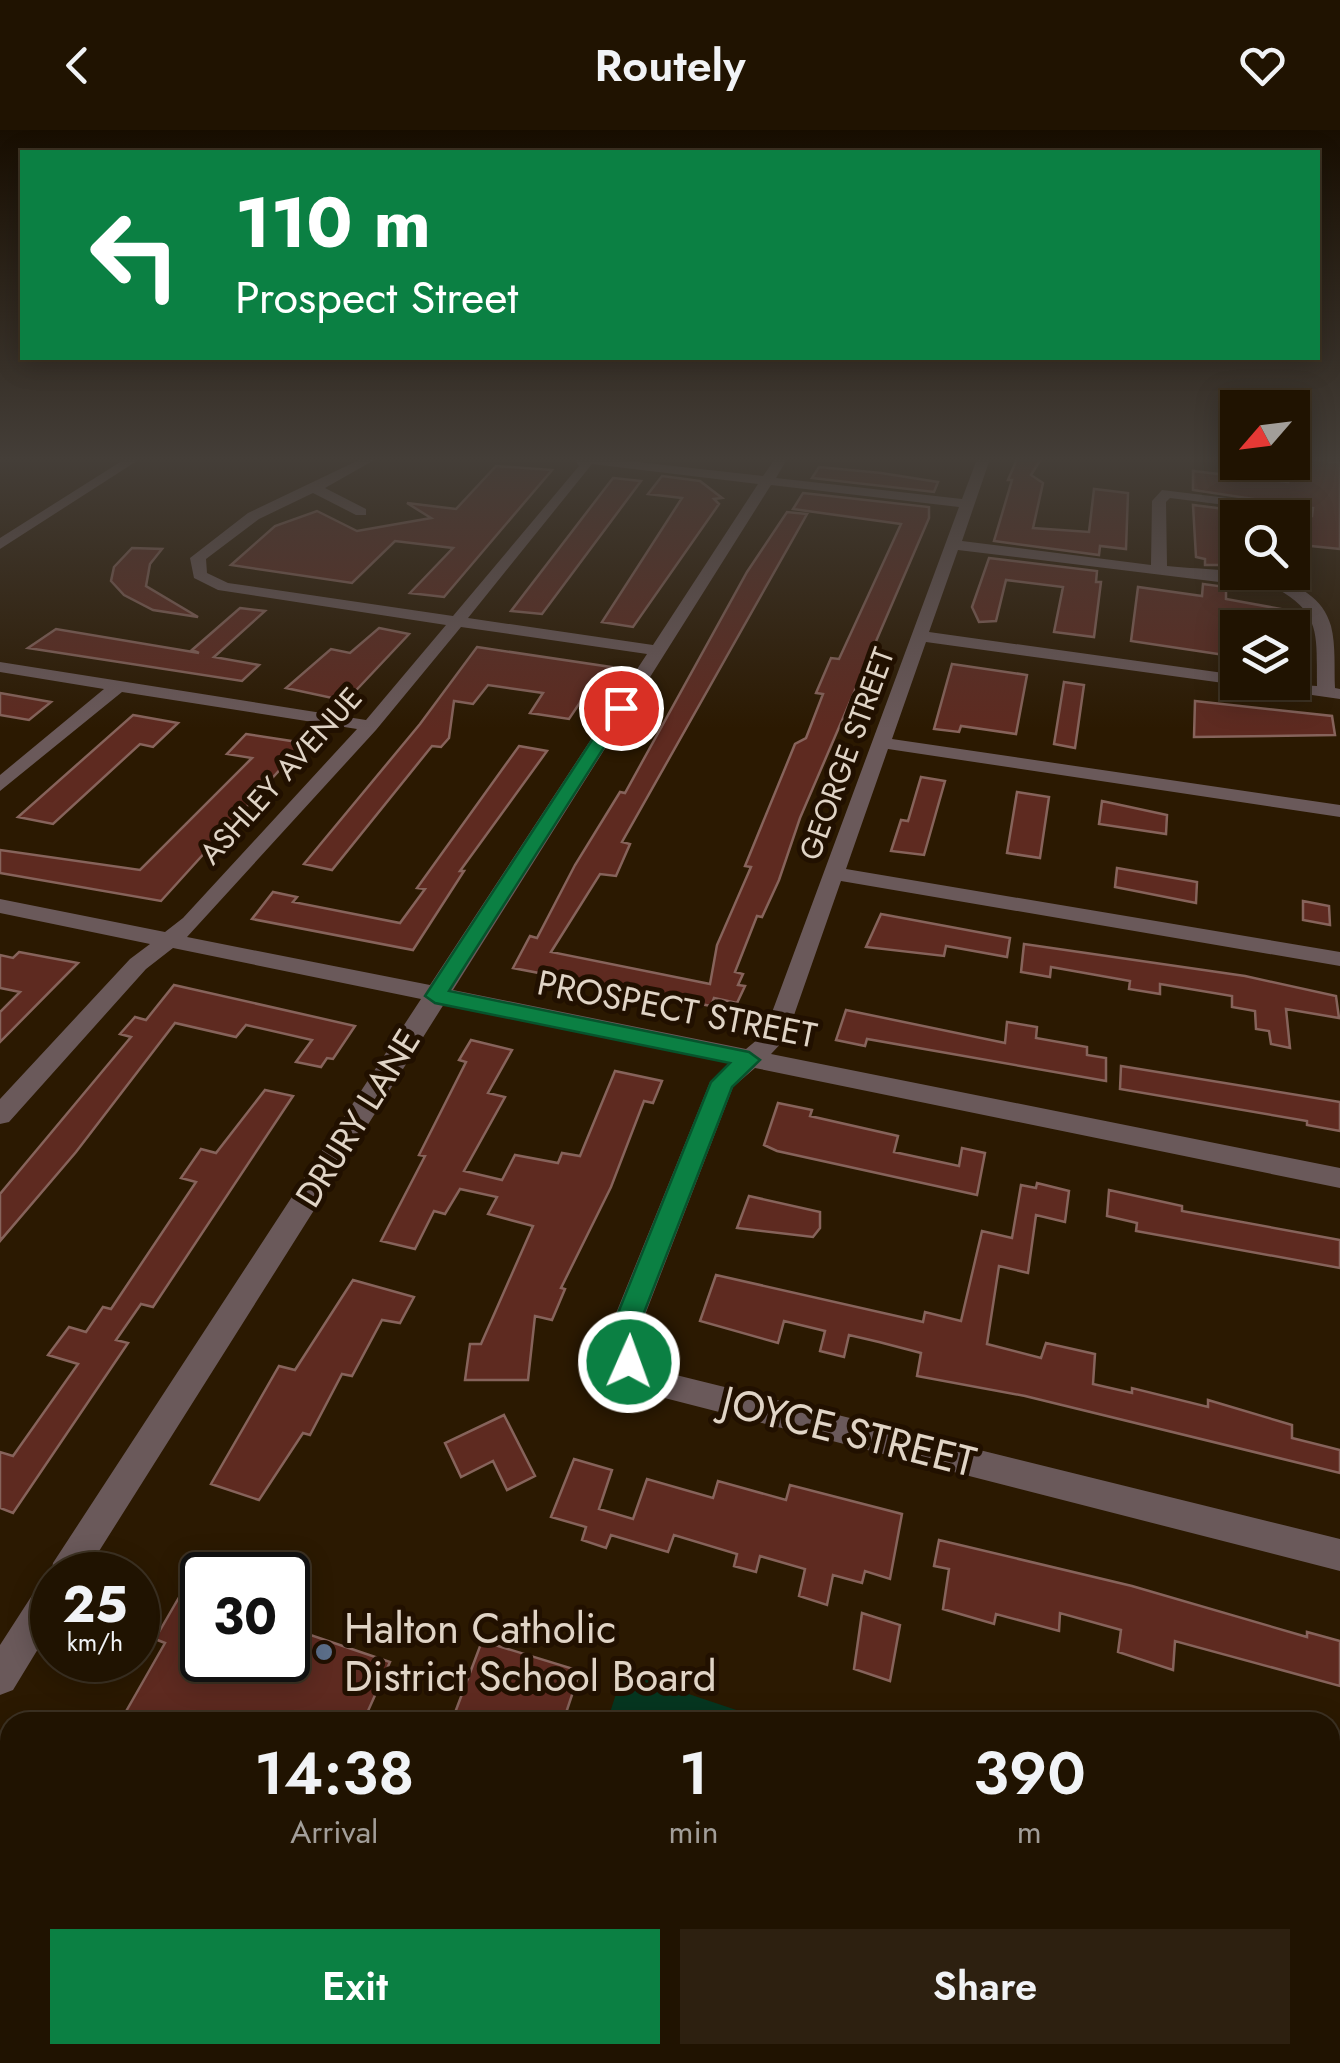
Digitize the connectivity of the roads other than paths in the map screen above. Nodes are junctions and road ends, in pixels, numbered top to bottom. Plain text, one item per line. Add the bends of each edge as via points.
1 (209, 549) edge
2 (519, 549) edge
3 (723, 549) edge
4 (954, 549) edge
5 (990, 549) edge
6 (1160, 549) edge
7 (1160, 570) junction
8 (461, 622) junction
9 (922, 636) junction
10 (658, 651) junction
11 (0, 667) edge
12 (1220, 677) edge
13 (118, 686) junction
14 (1333, 693) edge
15 (370, 726) junction
16 (883, 743) junction
17 (0, 784) edge
18 (1340, 811) edge
19 (834, 874) junction
20 (0, 906) edge
21 (167, 939) junction
22 (1340, 959) edge
23 (435, 996) junction
24 (749, 1060) junction
25 (0, 1115) edge
26 (1340, 1178) edge
27 (80, 1552) edge
28 (1340, 1555) edge
29 (30, 1630) edge
30 (0, 1677) edge

1 - 8 street via 198,558 199,575 224,587
2 - 8 street, ASHLEY AVENUE
3 - 10 street, DRURY LANE
4 - 9 street, GEORGE STREET
5 - 7 street
6 - 7 street
7 - 14 street via 1281,586 1314,603 1322,616
8 - 10 street
8 - 15 street, ASHLEY AVENUE
9 - 12 street
9 - 16 street, GEORGE STREET
10 - 23 street, DRURY LANE
11 - 13 street
13 - 15 street
13 - 17 street
15 - 21 street, ASHLEY AVENUE via 192,923
16 - 18 street
16 - 19 street, GEORGE STREET
19 - 22 street
19 - 24 street, GEORGE STREET via 774,1038
20 - 21 street, PROSPECT STREET
21 - 23 street, PROSPECT STREET
21 - 25 street, ASHLEY AVENUE
23 - 24 street, PROSPECT STREET
23 - 27 street, DRURY LANE
24 - 26 street, PROSPECT STREET
24 - 28 street, JOYCE STREET via 722,1082 694,1152 625,1328 629,1362 660,1384
29 - 30 street

